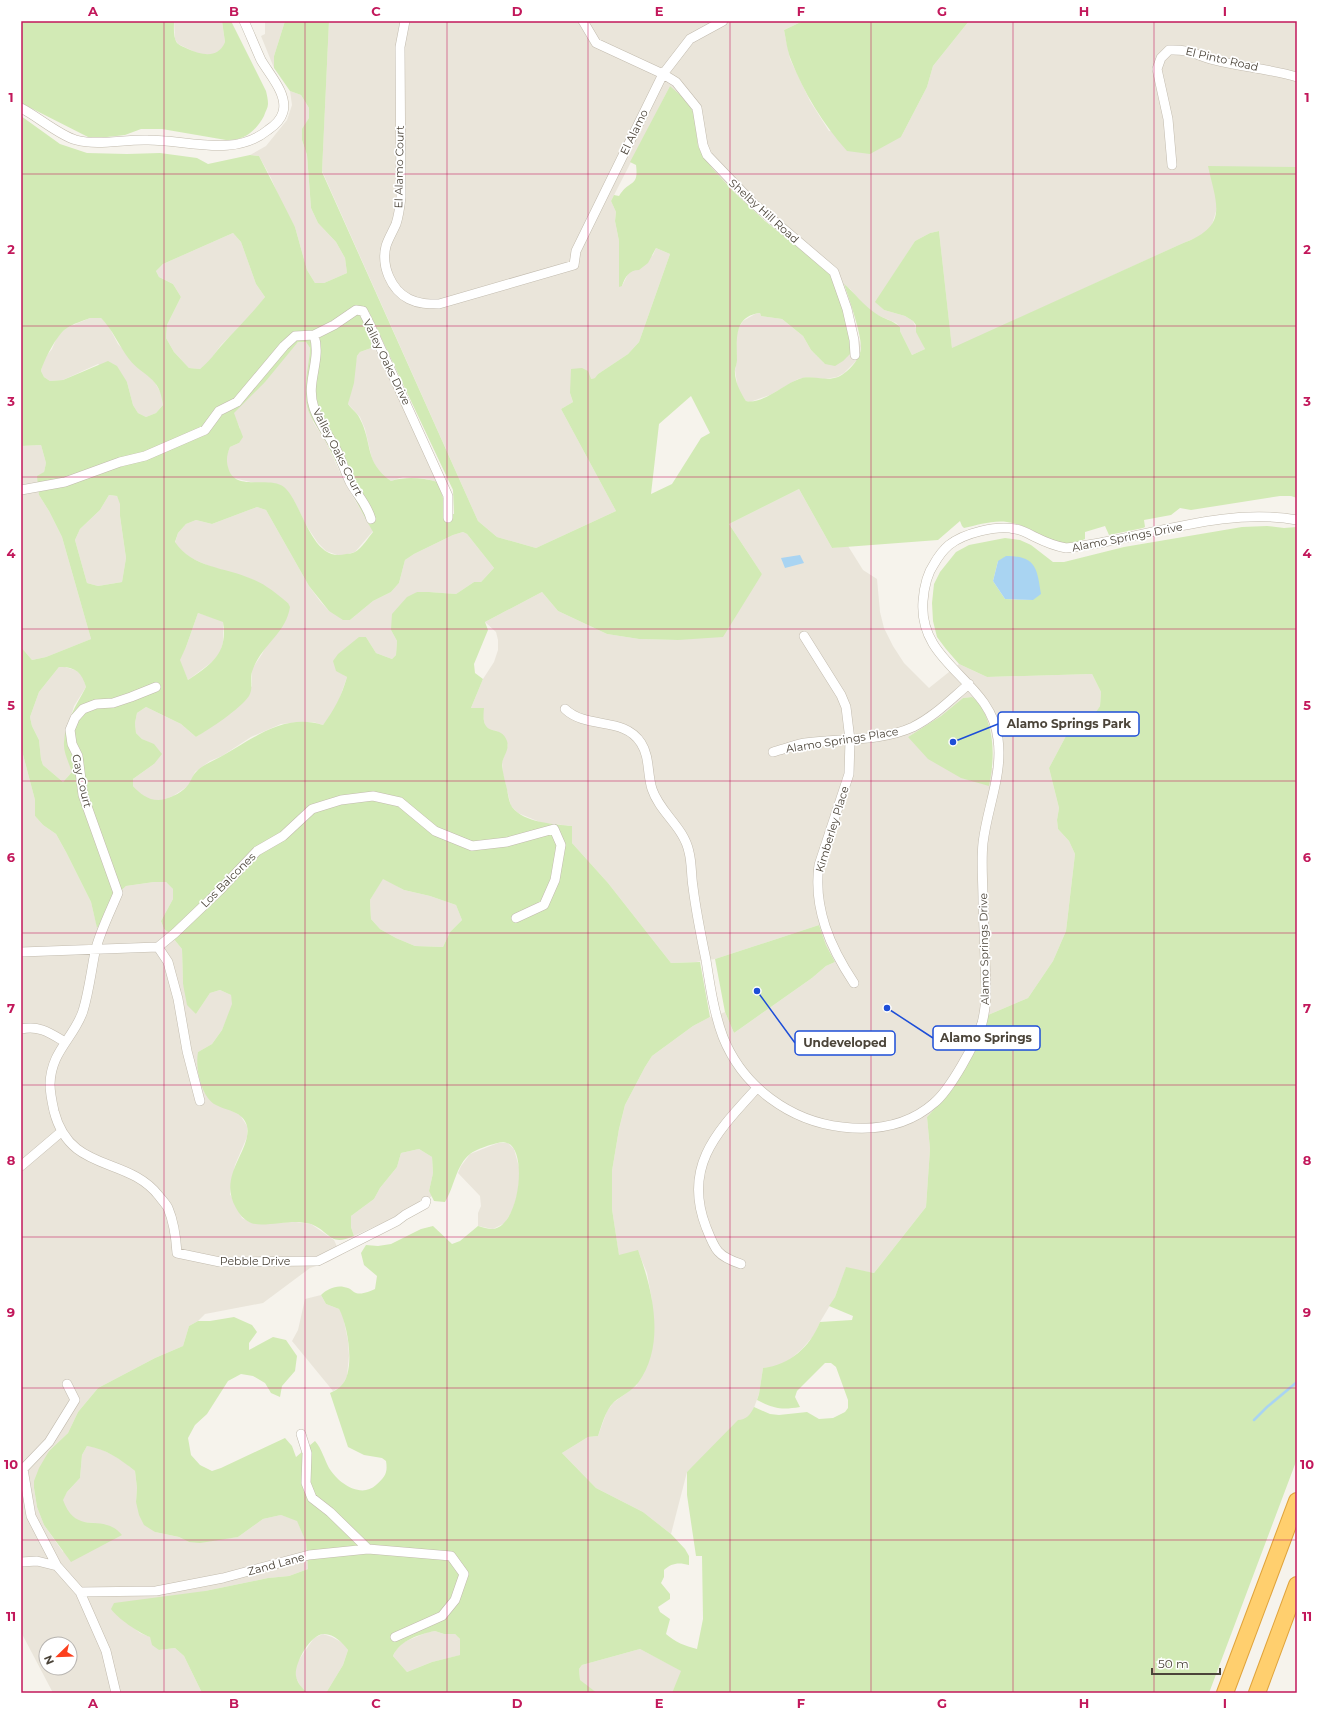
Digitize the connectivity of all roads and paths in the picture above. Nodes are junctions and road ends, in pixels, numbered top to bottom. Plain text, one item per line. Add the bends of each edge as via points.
1 (244, 21) edge
2 (405, 21) edge
3 (583, 21) edge
4 (723, 21) edge
5 (663, 74) junction
6 (1297, 77) edge
7 (21, 108) edge
8 (1172, 164) dead end
9 (574, 265) joint
10 (314, 335) junction
11 (855, 355) dead end
12 (21, 490) edge
13 (448, 518) dead end
14 (371, 519) dead end
15 (1297, 520) edge
16 (804, 636) dead end
17 (969, 684) junction
18 (156, 687) dead end
19 (565, 709) dead end
20 (850, 740) junction
21 (773, 752) dead end
22 (516, 918) dead end
23 (158, 947) junction
24 (95, 950) junction
25 (21, 952) edge
26 (854, 983) dead end
27 (21, 1029) edge
28 (65, 1042) junction
29 (757, 1088) junction
30 (200, 1100) dead end
31 (61, 1132) junction
32 (21, 1166) edge
33 (426, 1201) dead end
34 (741, 1264) dead end
35 (67, 1384) dead end
36 (301, 1434) dead end
37 (1297, 1501) edge
38 (368, 1549) junction
39 (21, 1562) edge
40 (57, 1566) junction
41 (1297, 1585) edge
42 (80, 1592) junction
43 (395, 1637) dead end
44 (116, 1693) edge
45 (1225, 1693) edge
46 (1257, 1693) edge

1 - 7 street via 261,60 280,92 283,112 276,124 261,136 244,143 225,146 151,140 94,143 74,140
2 - 9 street, El Alamo Court via 400,47 401,197 399,213 386,247 385,262 390,280 397,290 408,298 425,304 439,304
3 - 5 street, Shelby Hill Road via 596,43
4 - 5 street, El Alamo via 690,39
5 - 9 street, El Alamo via 576,251
5 - 11 street, Shelby Hill Road via 676,82 697,108 702,145 707,155 752,203 834,272 848,309
6 - 8 street, El Pinto Road via 1213,59 1187,50 1169,50 1161,58 1157,69 1168,119
10 - 12 street, Valley Oaks Drive via 295,336 237,402 219,411 205,430 145,456 120,462 66,482
10 - 13 street, Valley Oaks Drive via 356,310 363,311 448,496
10 - 14 street, Valley Oaks Court via 317,346 312,379 314,408
15 - 17 street, Alamo Springs Drive via 1278,516 1241,517 1066,548 1054,546 1015,529 993,529 965,536 948,546 931,568 922,607 927,630 935,649
16 - 20 street, Kimberley Place via 842,695
17 - 20 street, Alamo Springs Place via 936,713 913,727
17 - 29 street, Alamo Springs Drive via 991,713 1000,755 983,844 986,988 982,1021 976,1038 943,1095 914,1117 889,1126 855,1128 816,1122 788,1110
18 - 24 street, Gay Court via 119,701 96,704 83,709 74,718 70,730 72,744 78,756 84,795 118,893
19 - 29 street, Alamo Springs Drive via 580,719 623,727 642,745 647,757 652,790 666,814 682,833 688,847 692,884 715,1010 723,1036 736,1062
20 - 21 street, Alamo Springs Place via 805,743
20 - 26 street, Kimberley Place via 849,774 823,853 818,877 819,904 828,934 839,960
22 - 23 street, Los Balcones via 544,905 555,880 561,845 554,829 508,842 472,846 435,831 400,802 374,796 341,800 312,809 283,836 257,852
23 - 24 street
23 - 30 street via 168,962
24 - 25 street
24 - 28 street via 90,985 82,1012
27 - 28 street via 46,1030
28 - 31 street via 56,1056 50,1086
29 - 34 street via 714,1137 700,1177 700,1206 707,1231 723,1257
31 - 32 street
31 - 33 street, Pebble Drive via 84,1154 127,1171 157,1193 168,1207 175,1229 178,1253 220,1262 318,1261 398,1221
35 - 40 street via 75,1400 49,1442 23,1469 31,1516
36 - 38 street via 308,1452 306,1483 312,1498
37 - 45 highway
38 - 42 street, Zand Lane via 309,1555 223,1578 156,1591
38 - 43 street, Zand Lane via 451,1556 464,1574 455,1600 442,1616
39 - 40 street via 37,1561
40 - 42 street
41 - 46 highway
42 - 44 street via 106,1651

